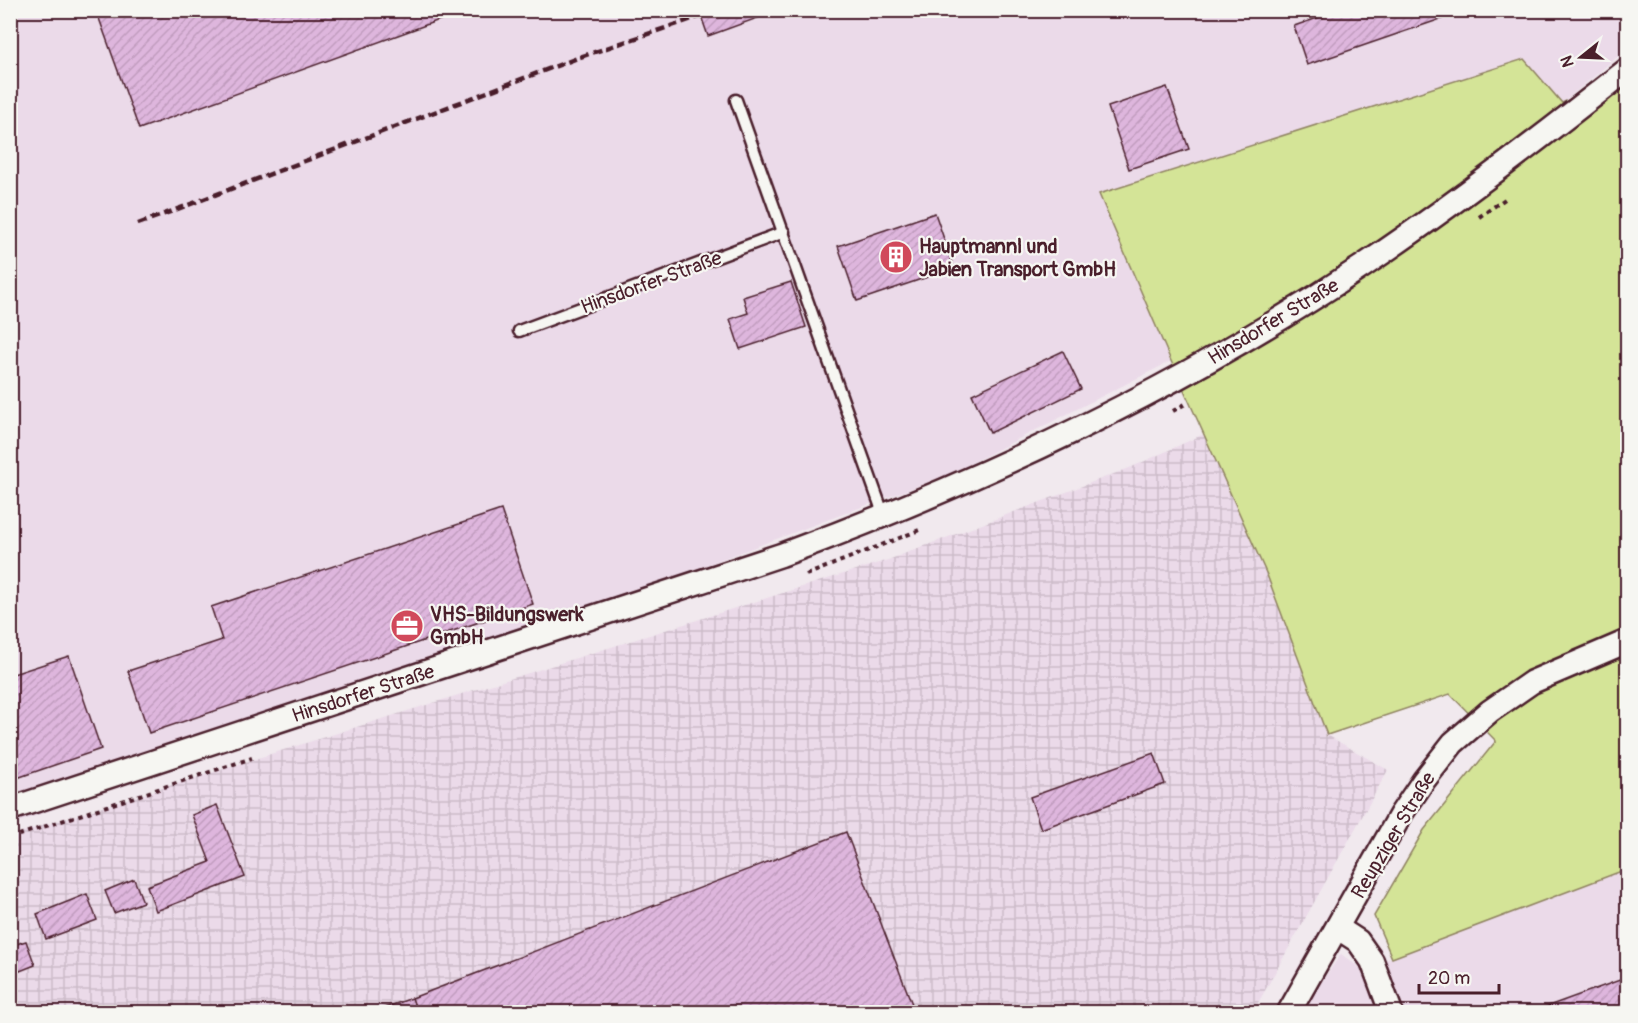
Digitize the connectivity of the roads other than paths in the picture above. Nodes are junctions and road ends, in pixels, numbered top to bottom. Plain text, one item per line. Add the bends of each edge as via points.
1 (1628, 69) edge
2 (736, 100) dead end
3 (784, 232) junction
4 (519, 331) dead end
5 (884, 516) junction
6 (1628, 641) edge
7 (10, 809) edge
8 (1338, 928) junction
9 (1289, 1012) edge
10 (1391, 1012) edge

1 - 5 street, Hinsdorfer Straße via 1420,227 1236,345 1061,438
2 - 3 lane
3 - 4 lane, Hinsdorfer Straße
3 - 5 lane
5 - 7 street, Hinsdorfer Straße via 781,555
6 - 8 street, Reupziger Straße via 1532,682 1453,743 1401,814
8 - 9 street, Reupziger Straße
8 - 10 street via 1358,941 1372,961

